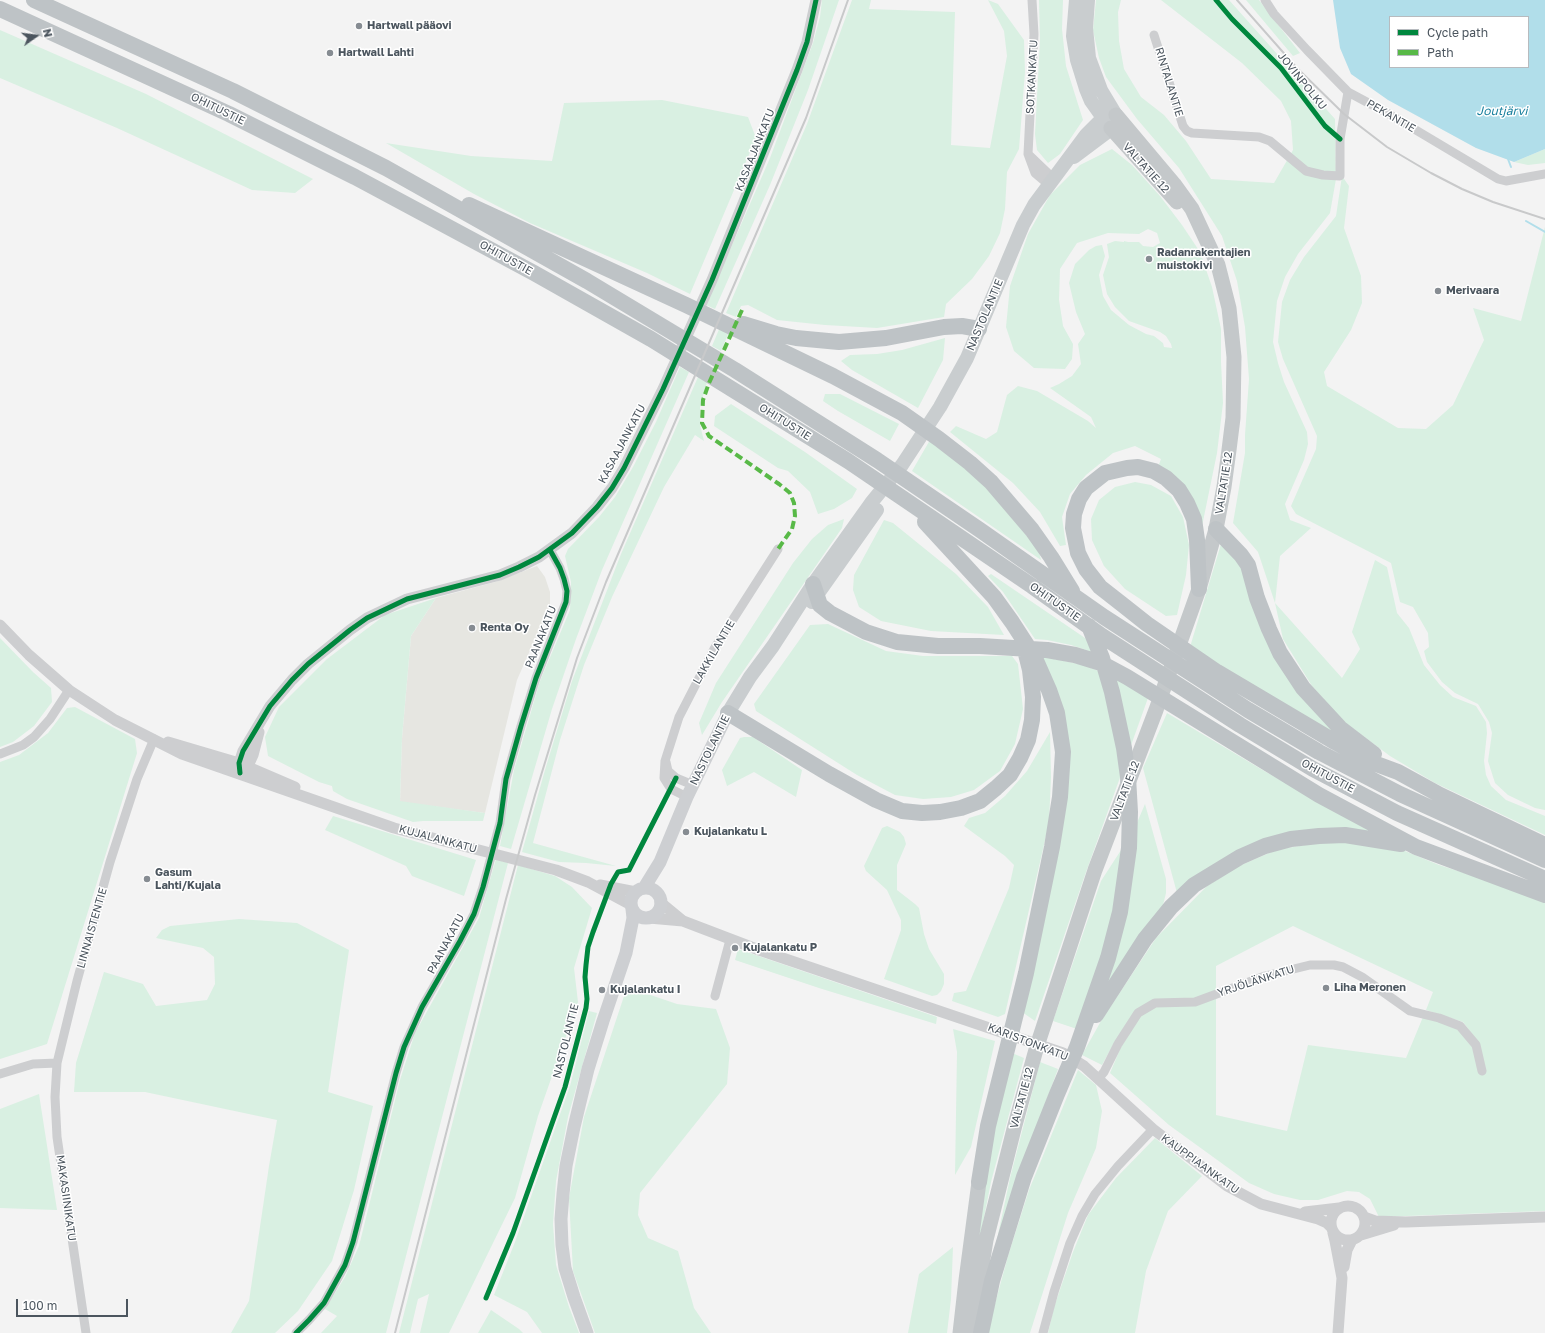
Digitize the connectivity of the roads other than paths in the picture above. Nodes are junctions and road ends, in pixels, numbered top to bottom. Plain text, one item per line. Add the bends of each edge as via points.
1 (34, 0) edge
2 (816, 0) edge
3 (1032, 0) edge
4 (1076, 0) edge
5 (1088, 0) edge
6 (1266, 0) edge
7 (0, 9) edge
8 (1154, 35) dead end
9 (1348, 92) junction
10 (1110, 120) junction
11 (386, 168) junction
12 (1545, 174) edge
13 (1051, 181) junction
14 (1210, 246) junction
15 (979, 329) junction
16 (750, 332) junction
17 (906, 501) junction
18 (1216, 529) junction
19 (778, 549) dead end
20 (550, 550) junction
21 (1199, 589) junction
22 (815, 590) junction
23 (0, 625) edge
24 (1035, 670) junction
25 (69, 690) junction
26 (728, 713) junction
27 (154, 739) junction
28 (0, 754) edge
29 (665, 761) junction
30 (242, 767) junction
31 (1398, 772) junction
32 (693, 785) junction
33 (687, 797) junction
34 (1545, 845) edge
35 (1416, 846) junction
36 (1545, 860) edge
37 (1545, 879) edge
38 (588, 882) junction
39 (649, 894) junction
40 (1545, 895) edge
41 (632, 907) junction
42 (648, 918) junction
43 (683, 921) junction
44 (730, 940) junction
45 (626, 953) junction
46 (715, 996) dead end
47 (1077, 1048) junction
48 (57, 1063) junction
49 (1482, 1071) dead end
50 (0, 1074) edge
51 (1098, 1079) junction
52 (1152, 1129) junction
53 (979, 1182) joint
54 (1339, 1208) junction
55 (1295, 1213) junction
56 (1364, 1217) junction
57 (1545, 1217) edge
58 (1406, 1222) junction
59 (1332, 1230) junction
60 (1356, 1238) junction
61 (1342, 1278) junction
62 (86, 1333) edge
63 (296, 1333) edge
64 (586, 1333) edge
65 (960, 1333) edge
66 (971, 1333) edge
67 (981, 1333) edge
68 (1043, 1333) edge
69 (1338, 1333) edge

1 - 11 highway, OHITUSTIE via 233,91
2 - 20 street, KASAAJANKATU via 807,42 781,111 712,280 660,394 612,488 585,521
3 - 13 street, SOTKANKATU via 1034,34 1028,154
4 - 10 main road via 1073,36 1077,60 1091,101
5 - 10 main road via 1086,28 1089,58
6 - 9 street, PEKANTIE via 1274,14
7 - 17 highway, OHITUSTIE via 229,114 355,177 534,273 651,339
8 - 9 street, RINTALANTIE via 1183,126 1187,131 1270,141 1306,171 1340,176 1340,139
9 - 12 street, PEKANTIE via 1498,179 1506,181
10 - 13 main road, NASTOLANTIE via 1098,140 1064,164
10 - 14 highway, VALTATIE 12
10 - 14 highway, VALTATIE 12 via 1134,136 1174,184 1192,209
11 - 16 highway
11 - 36 highway, OHITUSTIE via 659,323 735,370 877,460 1104,616 1248,710 1319,752 1400,794
13 - 15 main road, NASTOLANTIE via 1023,225
14 - 18 highway, VALTATIE 12 via 1229,308 1234,357 1233,418
15 - 16 highway via 962,326 944,327 886,338 839,342
15 - 22 main road, NASTOLANTIE via 940,407 902,465 871,503
16 - 47 highway via 902,413 970,463 991,482 1032,530 1073,594 1102,658 1112,692 1124,748 1130,812 1129,848 1120,912 1108,958
17 - 24 highway via 994,597 1012,622
17 - 37 highway, OHITUSTIE via 1102,636 1313,770 1397,812
18 - 21 highway, VALTATIE 12
18 - 31 highway via 1248,565 1257,598 1280,653 1303,688 1340,728
19 - 29 street, LAKKILANTIE via 714,649 678,717
20 - 30 street, KASAAJANKATU via 500,575 407,599 368,618 308,664 272,703 261,726 253,755
20 - 63 street, PAANAKATU via 564,579 566,602 536,678 522,726 504,789 496,838 483,887 474,914 422,1007 404,1047 354,1242 345,1264 324,1303
21 - 31 highway via 1194,520 1179,490 1166,478 1154,471 1127,468 1105,473 1086,488 1074,514 1073,528 1078,554 1100,587 1147,624 1217,672 1371,762
21 - 66 highway, VALTATIE 12 via 1095,870 1045,1018 986,1240
22 - 26 main road, NASTOLANTIE via 750,677
22 - 35 highway via 820,605 830,613 866,632 897,642 1047,650 1101,663 1319,795
23 - 25 street, KUJALANKATU via 40,666
24 - 26 highway via 1028,740 1010,775 980,800 961,808 940,812 902,811 876,800
24 - 53 highway via 1057,713 1063,752 1060,797 1035,936 988,1126
25 - 27 street, KUJALANKATU via 115,720
25 - 28 street via 50,719 34,737
26 - 32 main road, NASTOLANTIE
27 - 30 street, KUJALANKATU via 182,754
27 - 48 street, LINNAISTENTIE via 137,780 110,862
29 - 32 street via 668,772
29 - 33 street, LAKKILANTIE via 664,778 668,785
30 - 38 street, KUJALANKATU via 394,828 556,870
31 - 34 highway
32 - 33 main road, NASTOLANTIE
33 - 39 main road, NASTOLANTIE
35 - 40 highway
35 - 47 highway via 1344,835 1291,839 1265,846 1217,870 1194,885 1171,906 1108,994
38 - 39 street, KUJALANKATU
38 - 41 street, KUJALANKATU
39 - 41 main road via 632,898
39 - 42 main road via 659,910
39 - 43 street, KARISTONKATU
41 - 42 main road via 640,917
41 - 45 main road via 632,928
42 - 43 street, KARISTONKATU
42 - 45 main road
43 - 44 street, KARISTONKATU
44 - 46 street
44 - 51 street, KARISTONKATU via 1063,1053 1084,1066
45 - 64 main road via 588,1070 566,1166 562,1245 566,1268
47 - 67 highway via 1024,1177 992,1281
48 - 50 street via 33,1064
48 - 62 street, MAKASIINIKATU via 57,1137
49 - 51 street, YRJÖLÄNKATU via 1476,1045 1460,1026 1410,1011 1362,977 1343,967 1310,965 1265,976 1195,1002 1155,1002 1138,1013
51 - 52 street, KARISTONKATU
52 - 55 street, KAUPPIAANKATU via 1227,1186 1261,1204
52 - 68 street via 1095,1194 1082,1216 1054,1292
53 - 65 highway
54 - 55 street
54 - 56 street via 1351,1206
54 - 59 street via 1332,1216
55 - 59 street, KAUPPIAANKATU via 1322,1220
56 - 58 street via 1375,1221
56 - 60 street via 1365,1227
57 - 58 street
58 - 60 street
59 - 60 street via 1341,1240
59 - 61 street
60 - 61 street via 1347,1250
61 - 69 street

